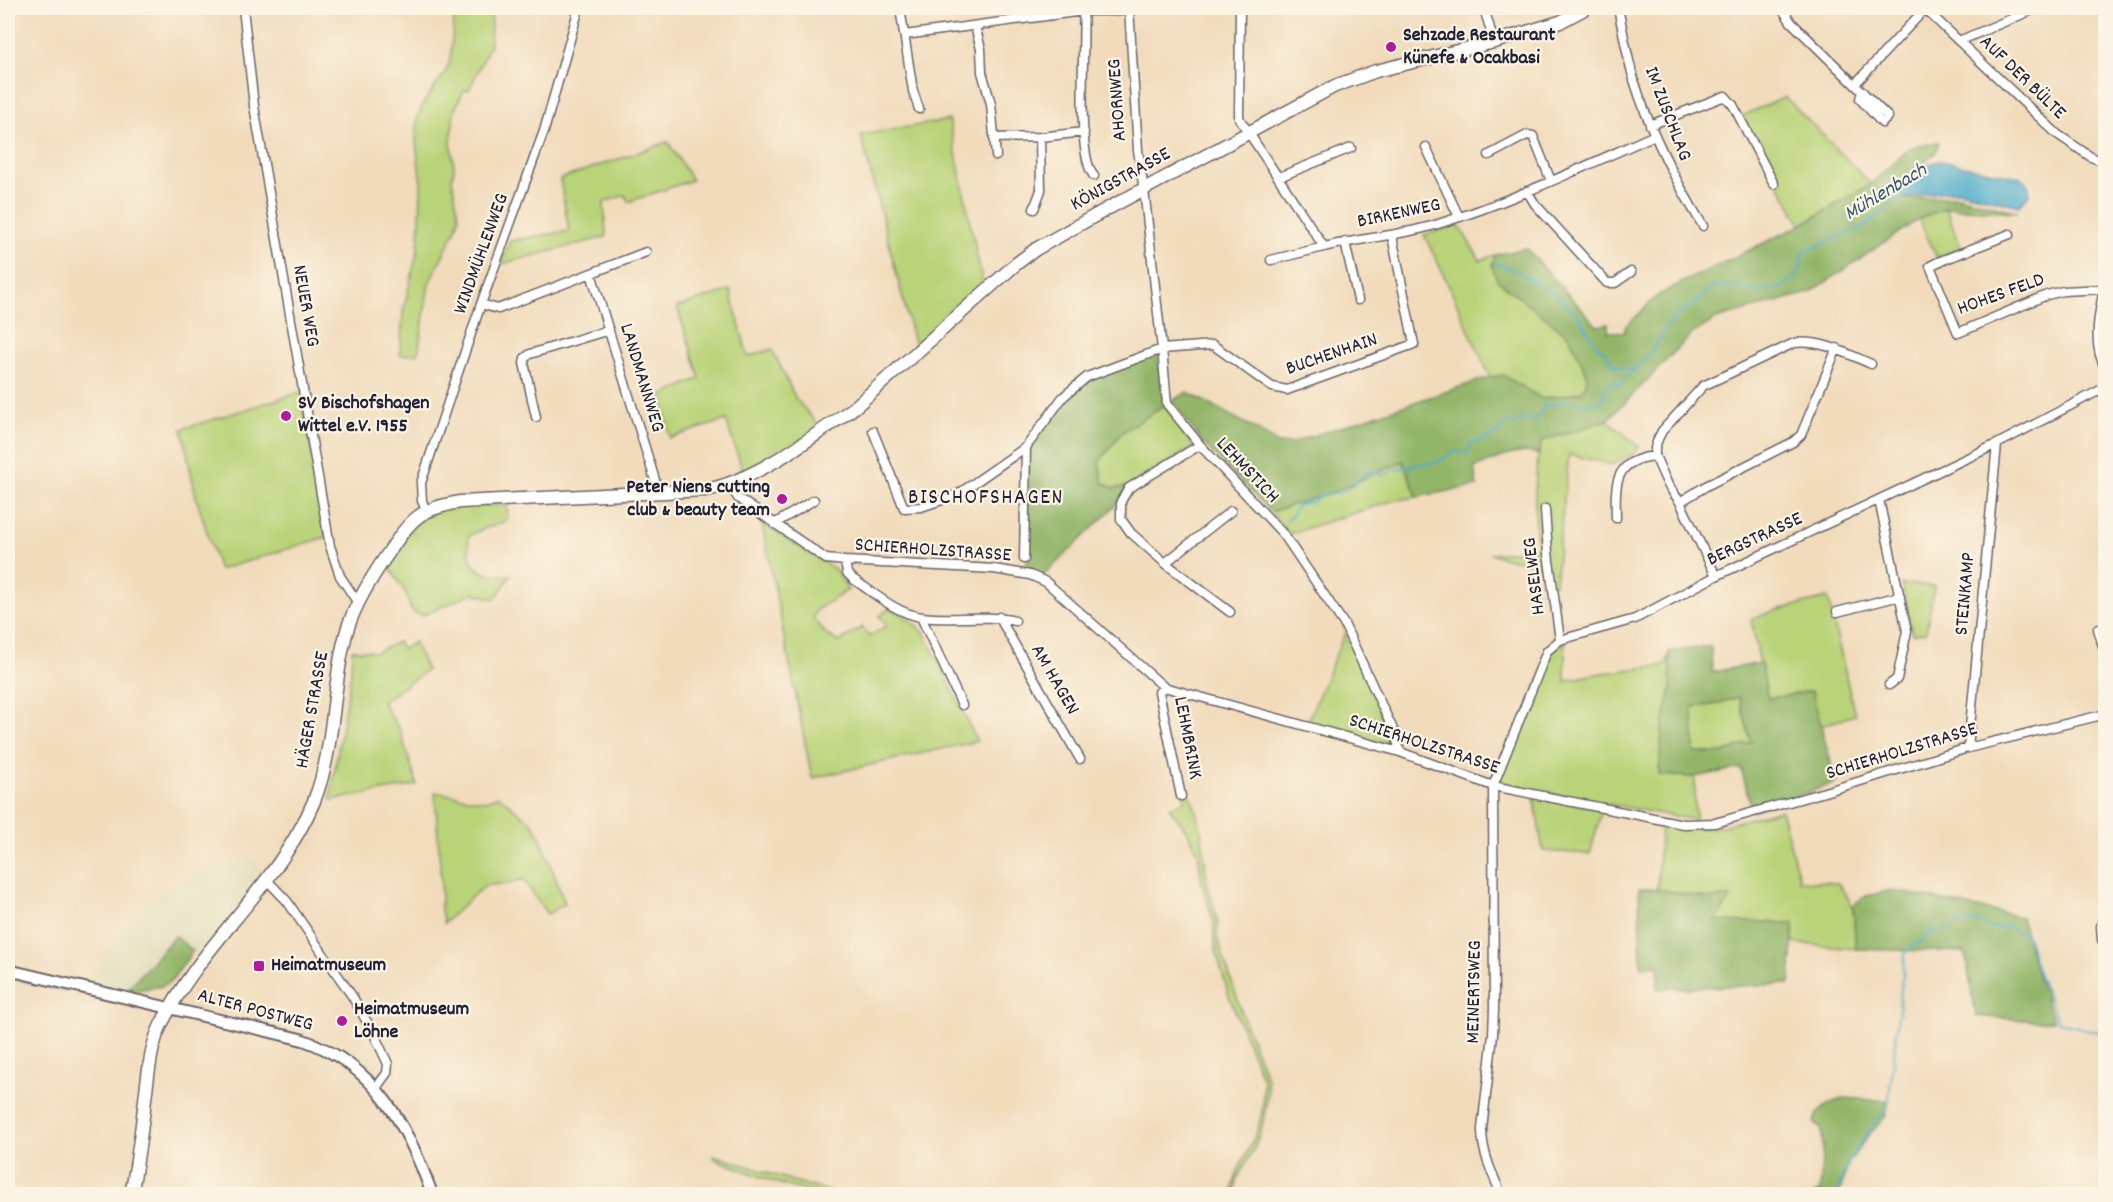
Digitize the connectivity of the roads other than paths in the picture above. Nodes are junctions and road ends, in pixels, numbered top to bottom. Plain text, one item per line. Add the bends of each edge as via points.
1 (243, 8) edge
2 (579, 8) edge
3 (900, 8) edge
4 (1240, 8) edge
5 (1484, 8) edge
6 (1586, 8) edge
7 (1618, 8) edge
8 (1782, 8) edge
9 (1924, 8) edge
10 (2037, 8) edge
11 (1083, 9) edge
12 (1129, 9) edge
13 (975, 26) junction
14 (904, 35) junction
15 (1959, 40) junction
16 (1494, 42) junction
17 (919, 109) dead end
18 (1650, 125) junction
19 (1084, 132) junction
20 (1248, 133) junction
21 (1655, 135) junction
22 (1040, 137) junction
23 (994, 138) junction
24 (1426, 147) dead end
25 (1351, 148) dead end
26 (1489, 155) dead end
27 (996, 156) dead end
28 (2106, 163) edge
29 (1094, 176) dead end
30 (1279, 177) junction
31 (1551, 181) junction
32 (1774, 184) dead end
33 (1143, 189) junction
34 (1527, 191) junction
35 (1034, 209) dead end
36 (1460, 217) junction
37 (1703, 226) dead end
38 (2010, 234) dead end
39 (1392, 236) junction
40 (1345, 242) junction
41 (1323, 247) junction
42 (646, 252) dead end
43 (1271, 261) dead end
44 (1632, 272) dead end
45 (591, 273) junction
46 (2106, 279) edge
47 (2104, 289) junction
48 (1358, 300) dead end
49 (482, 304) junction
50 (609, 330) junction
51 (1837, 348) junction
52 (1162, 349) junction
53 (1871, 364) dead end
54 (2106, 368) edge
55 (2106, 387) edge
56 (536, 417) dead end
57 (873, 431) dead end
58 (1997, 444) junction
59 (1200, 445) junction
60 (1026, 447) junction
61 (1655, 456) junction
62 (729, 484) junction
63 (656, 493) junction
64 (814, 500) dead end
65 (1879, 500) junction
66 (1680, 502) junction
67 (1545, 509) dead end
68 (426, 510) junction
69 (1232, 511) dead end
70 (1616, 518) dead end
71 (774, 524) junction
72 (1024, 559) dead end
73 (845, 561) junction
74 (1165, 563) junction
75 (1716, 576) junction
76 (1900, 596) junction
77 (358, 603) junction
78 (1230, 612) dead end
79 (1837, 612) dead end
80 (921, 617) junction
81 (999, 617) junction
82 (1015, 621) dead end
83 (2098, 629) dead end
84 (1560, 640) junction
85 (2106, 657) edge
86 (1889, 685) dead end
87 (1164, 687) junction
88 (962, 705) dead end
89 (2106, 714) edge
90 (1968, 748) junction
91 (1400, 752) junction
92 (1080, 759) dead end
93 (1493, 786) junction
94 (1181, 796) dead end
95 (266, 879) junction
96 (2106, 910) edge
97 (2106, 943) edge
98 (8, 970) edge
99 (170, 1007) junction
100 (376, 1088) junction
101 (130, 1194) edge
102 (432, 1194) edge
103 (1501, 1194) edge

1 - 77 street, NEUER WEG via 249,74 330,546 340,576
2 - 49 street, WINDMÜHLENWEG via 544,131
3 - 14 street
4 - 20 street via 1239,118
5 - 16 street
6 - 16 main road, KÖNIGSTRASSE via 1560,22
7 - 18 street, IM ZUSCHLAG via 1634,79
8 - 9 street via 1791,22 1858,88
9 - 15 street, AUF DER BÜLTE
10 - 15 street
11 - 12 street
11 - 13 street
11 - 19 street
12 - 33 street, AHORNWEG
13 - 14 street
13 - 23 street
14 - 17 street
15 - 28 street, AUF DER BÜLTE via 2057,134
16 - 20 main road, KÖNIGSTRASSE via 1376,71 1335,86
18 - 21 street, IM ZUSCHLAG
18 - 32 street via 1725,96
19 - 22 street
19 - 29 street via 1088,164
20 - 30 street
20 - 33 main road, KÖNIGSTRASSE
21 - 31 street, BIRKENWEG
21 - 37 street, IM ZUSCHLAG via 1677,184
22 - 23 street
22 - 35 street via 1041,190
23 - 27 street
24 - 36 street, BIRKENWEG
25 - 30 street
26 - 31 street via 1527,135 1533,136
30 - 41 street
31 - 34 street, BIRKENWEG
33 - 52 street, LEHMSTICH
33 - 62 main road, KÖNIGSTRASSE via 1036,249 855,407 801,444
34 - 36 street, BIRKENWEG
34 - 44 street via 1607,283 1615,283
36 - 39 street, BIRKENWEG
38 - 47 street, HOHES FELD via 1930,266 1958,333 2047,295
39 - 40 street, BIRKENWEG
39 - 52 street, BUCHENHAIN via 1414,344 1287,390 1272,387 1213,345
40 - 41 street, BIRKENWEG
40 - 48 street, BIRKENWEG
41 - 43 street, BIRKENWEG
42 - 45 street
45 - 49 street via 498,309
45 - 50 street, LANDMANNWEG
46 - 47 street
47 - 54 street via 2097,343 2098,355
49 - 68 street, WINDMÜHLENWEG via 421,483
50 - 56 street via 525,357
50 - 63 street, LANDMANNWEG
51 - 53 street
51 - 61 street via 1794,343 1703,386 1662,431
51 - 66 street via 1801,435
52 - 59 street, LEHMSTICH via 1167,404
52 - 60 street via 1087,376 1063,397
55 - 58 street, BERGSTRASSE
57 - 60 street via 904,508 921,507 957,495
58 - 65 street, BERGSTRASSE
58 - 90 street, STEINKAMP
59 - 74 street via 1130,488 1121,501 1120,519
59 - 91 street, LEHMSTICH via 1284,535 1332,605 1396,736
60 - 72 street
61 - 66 street
61 - 70 street via 1626,466 1619,474
62 - 63 main road via 705,490
62 - 71 street, SCHIERHOLZSTRASSE via 738,498
63 - 68 main road via 460,502
64 - 71 street
65 - 75 street, BERGSTRASSE
65 - 76 street
66 - 75 street
67 - 84 street, HASELWEG
68 - 77 main road, HÄGER STRASSE via 410,523
69 - 74 street
71 - 73 street, SCHIERHOLZSTRASSE via 825,559
73 - 80 street via 847,573 853,579 903,611
73 - 87 street, SCHIERHOLZSTRASSE via 994,569 1030,575 1047,582
74 - 78 street
75 - 84 street, BERGSTRASSE via 1635,619
76 - 79 street
76 - 86 street via 1907,631 1896,679
77 - 95 main road, HÄGER STRASSE via 342,654 319,785 303,824
80 - 81 street
80 - 88 street
81 - 82 street
81 - 92 street, AM HAGEN
83 - 85 street
84 - 93 street via 1547,651
87 - 91 street, SCHIERHOLZSTRASSE
87 - 94 street, LEHMBRINK via 1159,692
89 - 90 street, SCHIERHOLZSTRASSE
90 - 93 street, SCHIERHOLZSTRASSE via 1714,823 1683,824
91 - 93 street, SCHIERHOLZSTRASSE
93 - 103 street, MEINERTSWEG via 1494,1009 1482,1143
95 - 99 main road, HÄGER STRASSE
95 - 100 street via 287,901 374,1034 388,1064 387,1073
96 - 97 street via 2101,926
98 - 99 street, ALTER POSTWEG
99 - 100 street, ALTER POSTWEG via 304,1040 350,1065
99 - 101 main road, HÄGER STRASSE via 152,1053
100 - 102 street, ALTER POSTWEG via 418,1154

